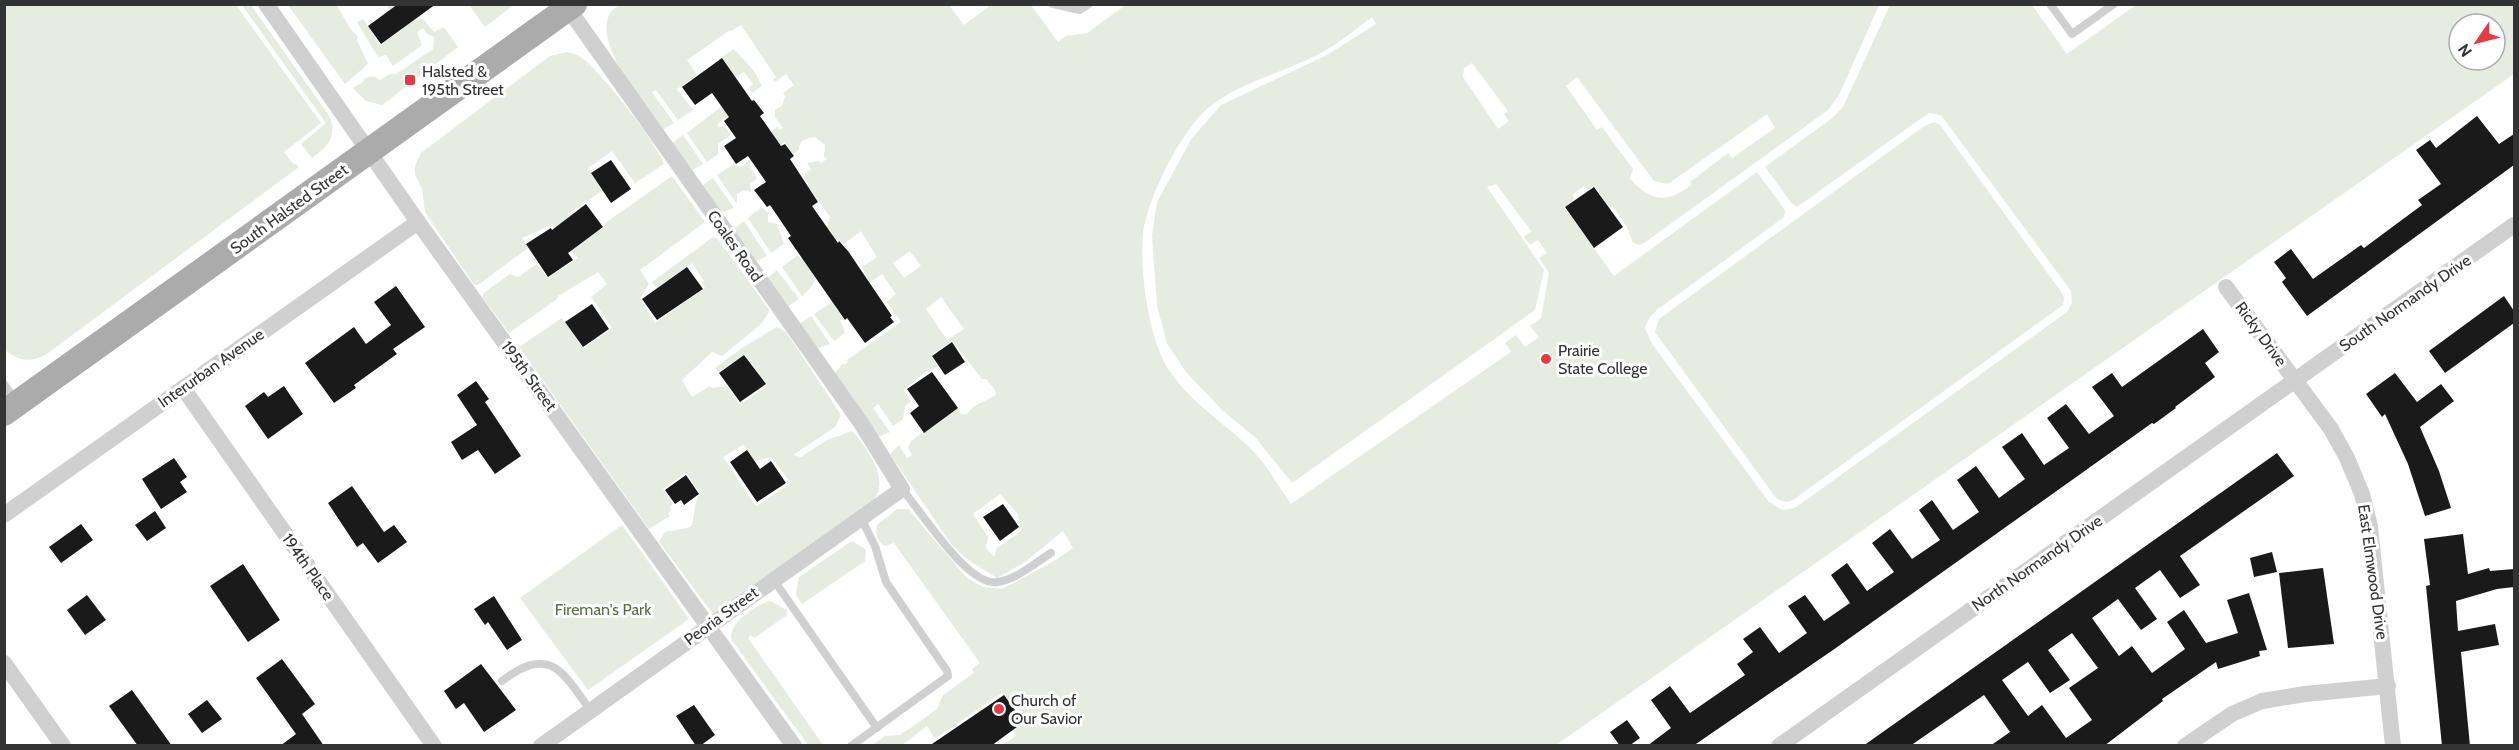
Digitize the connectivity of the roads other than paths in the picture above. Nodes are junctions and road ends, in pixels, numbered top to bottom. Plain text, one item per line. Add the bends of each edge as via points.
1 (266, 4) edge
2 (1053, 4) edge
3 (1089, 4) edge
4 (2050, 4) edge
5 (2114, 4) edge
6 (569, 6) edge
7 (369, 152) junction
8 (418, 222) junction
9 (2514, 225) edge
10 (2226, 287) dead end
11 (2295, 381) junction
12 (183, 388) junction
13 (9, 400) edge
14 (903, 489) junction
15 (4, 515) edge
16 (861, 518) junction
17 (1051, 553) dead end
18 (773, 579) junction
19 (708, 626) junction
20 (4, 663) edge
21 (502, 681) dead end
22 (2388, 686) junction
23 (590, 710) junction
24 (877, 728) junction
25 (63, 746) edge
26 (434, 746) edge
27 (541, 746) edge
28 (794, 746) edge
29 (851, 746) edge
30 (1779, 746) edge
31 (2185, 746) edge
32 (2394, 746) edge

1 - 7 street, 195th Street
2 - 3 lane via 1080,10
4 - 5 lane via 2072,34
6 - 7 main road, South Halsted Street
6 - 14 street, Coales Road
7 - 8 street, 195th Street
7 - 13 main road, South Halsted Street
8 - 12 street, Interurban Avenue
8 - 19 street, 195th Street
9 - 11 street, South Normandy Drive
10 - 11 street, Ricky Drive
11 - 22 street, East Elmwood Drive via 2331,429 2362,494 2370,527
11 - 30 street, North Normandy Drive
12 - 15 street, Interurban Avenue
12 - 26 street, 194th Place
14 - 16 street, Peoria Street
14 - 17 lane via 971,573 987,582 1009,578
16 - 18 street, Peoria Street
16 - 24 lane via 886,582 948,676
18 - 19 street, Peoria Street
18 - 24 lane
19 - 23 street, Peoria Street
19 - 28 street, 195th Street
20 - 25 street
21 - 23 lane via 526,665 541,662 568,680
22 - 31 street via 2262,701 2232,714
22 - 32 street, East Elmwood Drive
23 - 27 street, Peoria Street
24 - 29 lane

